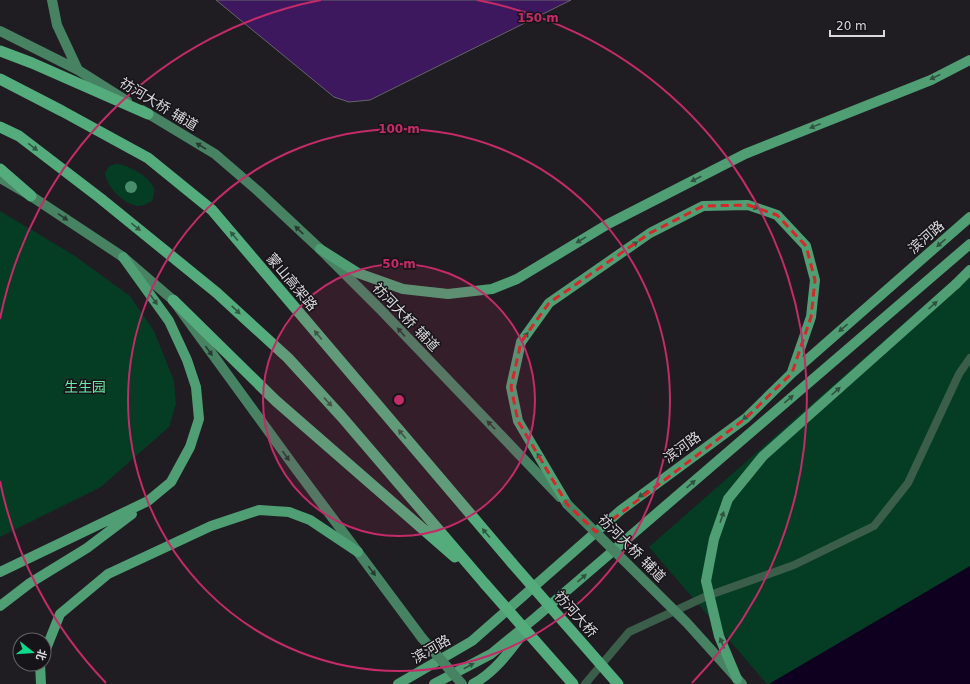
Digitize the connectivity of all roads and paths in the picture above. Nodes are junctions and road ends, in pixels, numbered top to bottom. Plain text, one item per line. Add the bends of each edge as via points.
1 (52, 0) edge
2 (0, 31) edge
3 (0, 51) edge
4 (970, 60) edge
5 (78, 70) junction
6 (0, 79) edge
7 (148, 114) junction
8 (0, 127) edge
9 (0, 169) edge
10 (0, 178) edge
11 (31, 196) junction
12 (970, 217) edge
13 (970, 244) edge
14 (320, 249) junction
15 (123, 257) junction
16 (970, 270) edge
17 (173, 300) junction
18 (970, 358) edge
19 (792, 373) junction
20 (148, 501) junction
21 (567, 504) junction
22 (358, 552) junction
23 (512, 563) joint
24 (0, 572) edge
25 (485, 584) junction
26 (0, 606) edge
27 (535, 618) junction
28 (52, 634) edge
29 (40, 672) edge
30 (740, 681) edge
31 (41, 684) edge
32 (398, 684) edge
33 (434, 684) edge
34 (462, 684) edge
35 (473, 684) edge
36 (573, 684) edge
37 (584, 684) edge
38 (618, 684) edge

1 - 5 main road via 57,25
2 - 5 main road, 祊河大桥 辅道
3 - 7 highway
4 -> 14 main road via 931,80 745,154 608,224 517,279 492,289 448,294 403,289 358,273
5 - 7 main road, 祊河大桥 辅道
23 -> 6 highway, 蒙山高架路 via 212,210 148,158
14 -> 7 main road, 祊河大桥 辅道 via 215,154
8 -> 25 highway via 19,136 100,198 217,293 288,358
9 - 11 highway
10 - 11 main road
11 -> 15 main road
12 -> 19 main road, 滨河路
27 -> 13 main road
21 -> 14 main road, 祊河大桥 辅道
15 - 17 main road
15 -> 20 main road via 169,321 196,387 199,419 190,447 171,482
30 -> 16 main road, bridge via 719,636 706,581 714,539 728,499 763,456
17 -> 22 main road
17 - 25 highway via 276,401
18 - 37 lane via 959,374 908,483 874,526 794,565 707,596 629,632
21 -> 19 main road via 518,421 512,387 521,342 549,303 650,233 703,206 748,204 777,216 806,246 815,280 811,317
19 -> 32 main road, 滨河路 via 746,418 621,510 472,641
20 - 24 main road
20 - 26 main road via 87,548 30,583
21 - 30 main road, 祊河大桥 辅道, bridge via 687,623
22 - 28 main road via 310,520 289,512 259,510 211,526 108,574 60,614
22 -> 34 main road, bridge via 422,638
23 - 38 highway, 祊河大桥, bridge
25 - 36 highway, bridge
33 -> 27 main road via 491,654
27 - 35 main road via 502,662
29 - 31 main road

